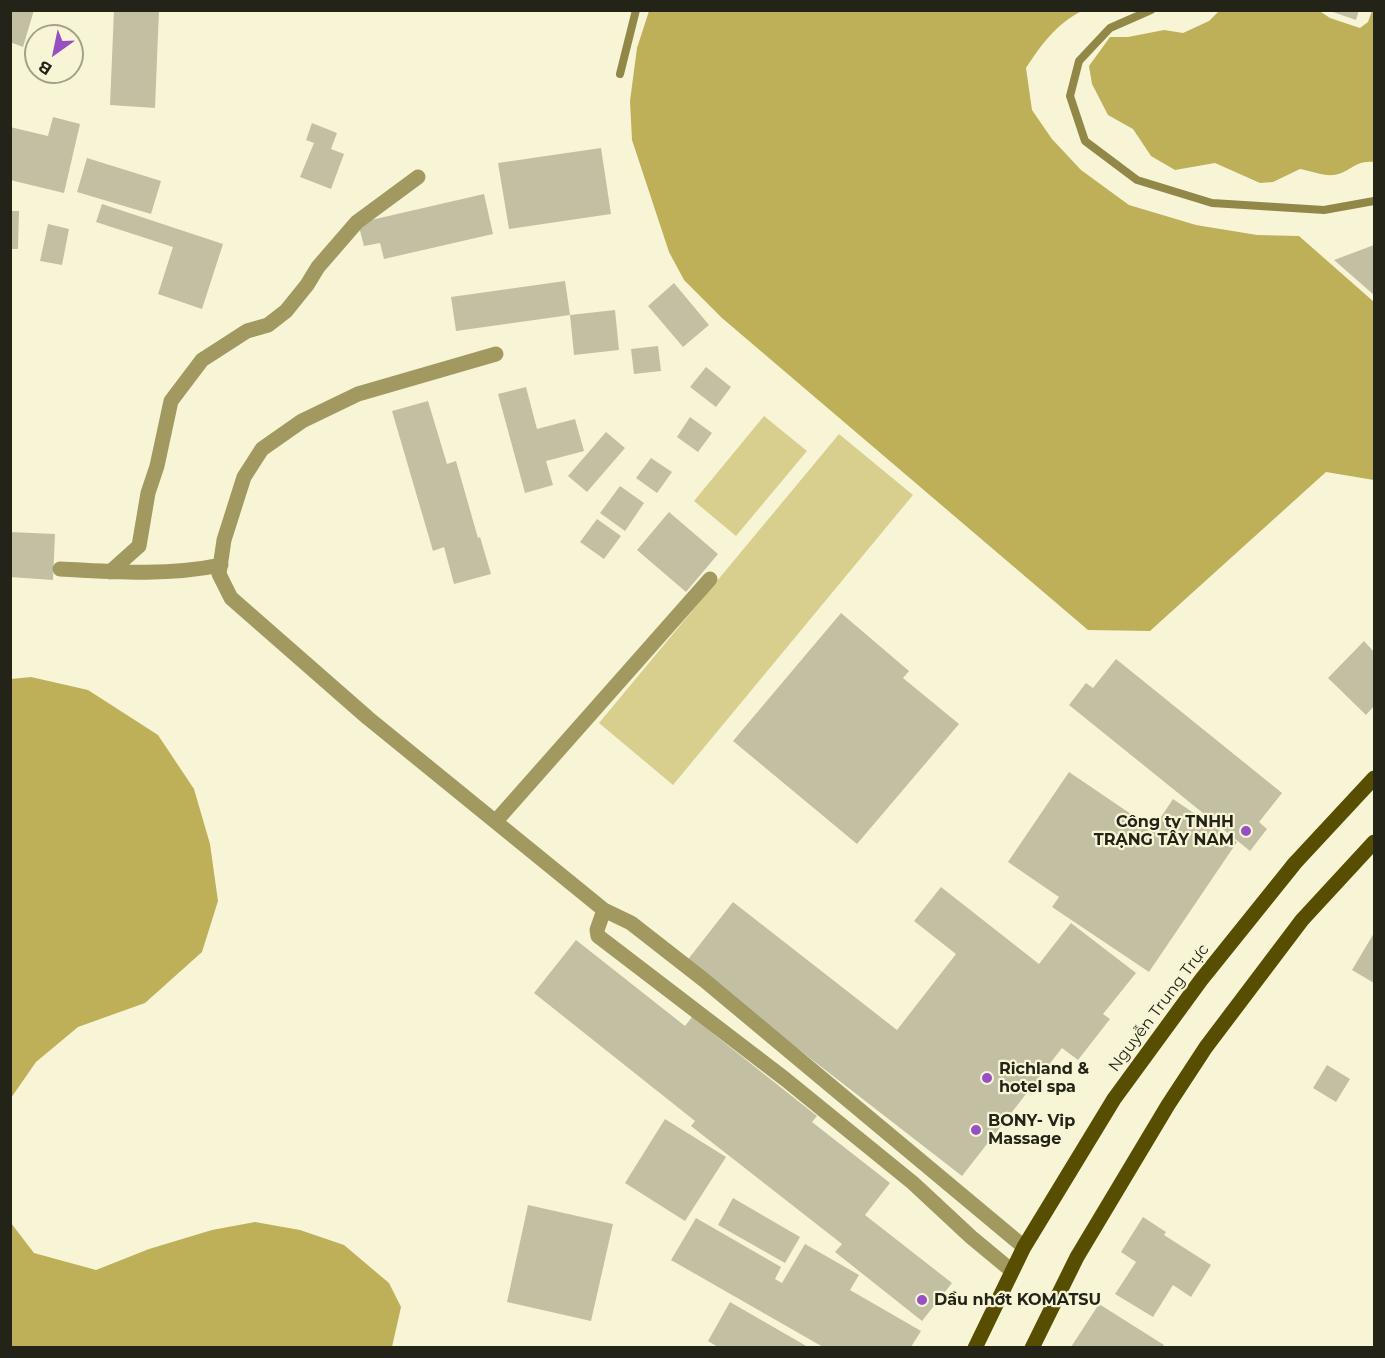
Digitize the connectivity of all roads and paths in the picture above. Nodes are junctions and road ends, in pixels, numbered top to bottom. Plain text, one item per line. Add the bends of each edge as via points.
1 (418, 177) dead end
2 (496, 354) dead end
3 (220, 565) junction
4 (60, 569) dead end
5 (110, 572) junction
6 (710, 579) dead end
7 (1374, 778) edge
8 (496, 821) junction
9 (1374, 842) edge
10 (604, 910) junction
11 (1024, 1247) junction
12 (1012, 1271) junction
13 (975, 1347) edge
14 (1032, 1347) edge

1 - 5 lane via 357,222 286,311 268,325 247,332 202,360 171,401 139,546
2 - 3 lane via 358,394 302,421 262,449 244,477
3 - 5 lane via 197,570
3 - 8 lane via 219,574 231,598 368,718
4 - 5 lane
6 - 8 lane
7 - 11 main road, Nguyễn Trung Trực via 1295,863 1201,980 1114,1099
8 - 10 lane
9 - 14 main road via 1302,920 1206,1047 1077,1257
10 - 11 lane via 631,923 704,981
10 - 12 lane via 597,934 604,942 785,1079 913,1183
11 - 12 main road, Nguyễn Trung Trực
12 - 13 main road, Nguyễn Trung Trực

